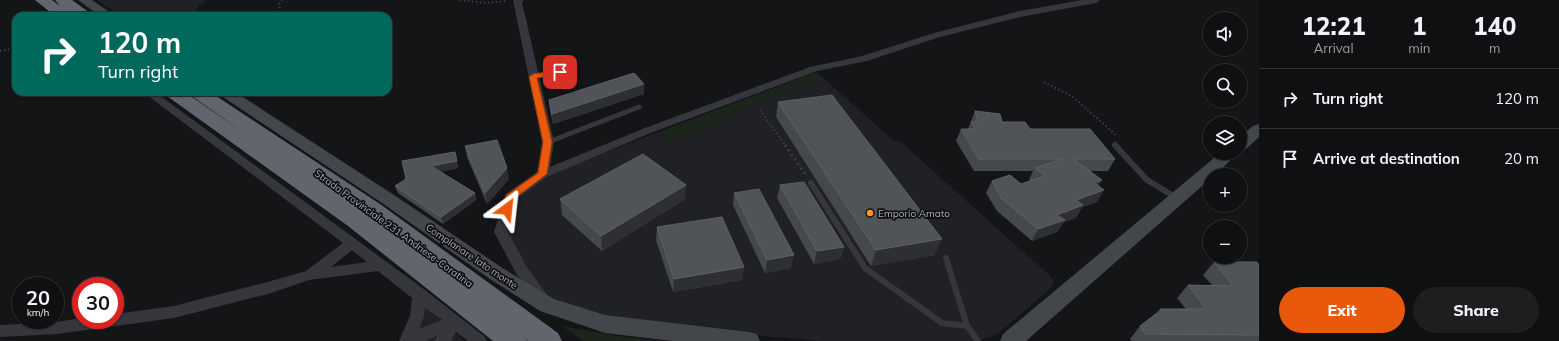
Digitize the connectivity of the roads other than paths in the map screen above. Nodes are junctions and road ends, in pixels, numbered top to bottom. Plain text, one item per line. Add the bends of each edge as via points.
1 (42, 0) edge
2 (62, 0) edge
3 (84, 0) edge
4 (519, 0) edge
5 (1096, 0) edge
6 (58, 12) edge
7 (79, 12) edge
8 (103, 12) edge
9 (560, 72) dead end
10 (533, 77) junction
11 (153, 96) edge
12 (179, 96) edge
13 (204, 96) edge
14 (231, 96) edge
15 (639, 107) dead end
16 (1259, 129) edge
17 (1247, 139) edge
18 (548, 142) junction
19 (1114, 145) road end
20 (1222, 160) edge
21 (543, 174) junction
22 (811, 183) road end
23 (1177, 198) junction
24 (352, 243) junction
25 (946, 258) dead end
26 (381, 265) junction
27 (309, 275) junction
28 (420, 294) junction
29 (547, 305) junction
30 (124, 319) edge
31 (455, 322) junction
32 (72, 326) edge
33 (967, 326) junction
34 (0, 332) edge
35 (548, 340) edge
36 (407, 341) edge
37 (414, 341) edge
38 (442, 341) edge
39 (480, 341) edge
40 (513, 341) edge
41 (749, 341) edge
42 (978, 341) edge
43 (1011, 341) edge

1 - 6 highway
2 - 7 highway
3 - 8 street
4 - 10 street
5 - 21 street via 1020,14 937,35 864,59 814,69 649,130
9 - 10 lane
10 - 18 street
11 - 24 street
12 - 40 highway, Strada Provinciale 231 Andriese-Coratina via 356,220
13 - 35 highway, Strada Provinciale 231 Andriese-Coratina via 372,210
14 - 29 street, Complanare lato monte
15 - 18 lane
16 - 17 street
18 - 21 street
19 - 23 lane via 1147,180
20 - 23 street
21 - 29 street via 510,197 501,232 522,271
22 - 33 lane via 865,268 942,323
23 - 43 street
24 - 26 street
24 - 27 street
25 - 33 lane
26 - 27 street
26 - 28 street
27 - 30 street via 174,312
28 - 31 street
28 - 36 street via 417,316
29 - 41 street, Complanare lato monte via 605,324
31 - 37 street via 427,332
31 - 38 street
31 - 39 street
32 - 34 street
33 - 42 lane

